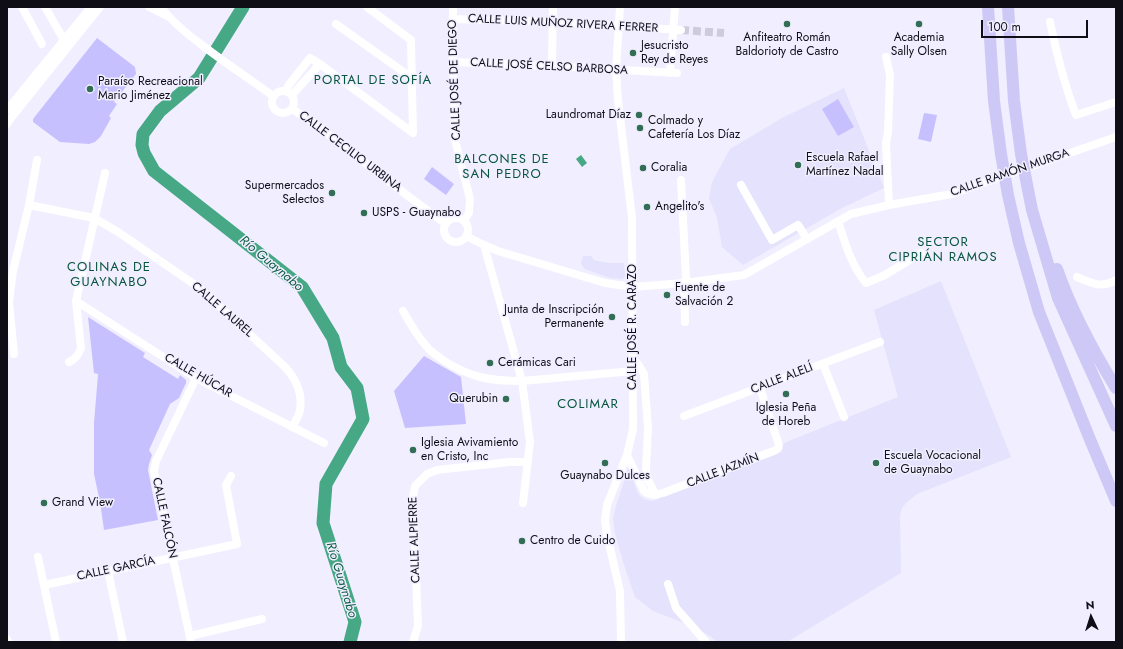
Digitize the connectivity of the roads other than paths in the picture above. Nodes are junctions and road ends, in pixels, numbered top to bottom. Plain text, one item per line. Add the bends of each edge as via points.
1 (45, 7) edge
2 (98, 7) edge
3 (149, 7) edge
4 (161, 7) edge
5 (367, 7) edge
6 (453, 7) edge
7 (553, 7) edge
8 (620, 7) edge
9 (675, 7) edge
10 (988, 7) edge
11 (1008, 7) edge
12 (24, 8) edge
13 (168, 17) junction
14 (453, 19) junction
15 (553, 22) junction
16 (1050, 22) dead end
17 (336, 24) dead end
18 (619, 26) junction
19 (677, 30) junction
20 (64, 40) junction
21 (42, 44) dead end
22 (886, 57) dead end
23 (452, 62) junction
24 (552, 66) junction
25 (616, 70) junction
26 (412, 78) junction
27 (289, 93) junction
28 (273, 96) junction
29 (1116, 102) edge
30 (292, 108) junction
31 (7, 110) edge
32 (7, 124) edge
33 (1116, 137) edge
34 (37, 160) dead end
35 (104, 173) dead end
36 (681, 180) dead end
37 (741, 185) dead end
38 (29, 205) junction
39 (889, 205) junction
40 (1032, 210) junction
41 (94, 218) junction
42 (464, 221) junction
43 (838, 222) junction
44 (446, 224) junction
45 (466, 236) junction
46 (807, 239) junction
47 (484, 245) junction
48 (921, 253) dead end
49 (10, 270) edge
50 (1077, 277) dead end
51 (1116, 280) edge
52 (684, 283) junction
53 (633, 287) junction
54 (76, 300) junction
55 (403, 311) dead end
56 (685, 322) dead end
57 (880, 342) dead end
58 (14, 354) dead end
59 (634, 359) junction
60 (69, 362) dead end
61 (823, 364) junction
62 (634, 371) junction
63 (196, 378) junction
64 (522, 381) junction
65 (760, 388) junction
66 (1116, 388) edge
67 (684, 416) dead end
68 (844, 417) dead end
69 (1116, 426) edge
70 (292, 427) junction
71 (324, 443) dead end
72 (627, 455) junction
73 (528, 462) junction
74 (231, 476) dead end
75 (656, 495) junction
76 (1116, 501) edge
77 (523, 503) dead end
78 (38, 557) dead end
79 (173, 557) junction
80 (108, 571) junction
81 (668, 584) dead end
82 (44, 585) junction
83 (262, 619) dead end
84 (190, 639) edge
85 (56, 642) edge
86 (124, 642) edge
87 (413, 642) edge
88 (621, 642) edge
89 (706, 642) edge

1 - 20 street
2 - 20 street
2 - 32 street
3 - 13 street
4 - 13 street
5 - 26 street via 411,40
6 - 14 street, CALLE JOSÉ DE DIEGO
7 - 15 street
8 - 18 street, CALLE JOSÉ R. CARAZO
9 - 19 street
10 - 76 highway via 994,101 1000,147 1019,242 1039,312
11 - 40 highway via 1014,101
12 - 21 street
13 - 28 street via 187,34
14 - 15 street, CALLE LUIS MUÑOZ RIVERA FERRER
14 - 23 street, CALLE JOSÉ DE DIEGO
15 - 18 street, CALLE LUIS MUÑOZ RIVERA FERRER
15 - 24 street
16 - 29 street via 1068,95 1076,115
17 - 26 street
18 - 19 street, CALLE LUIS MUÑOZ RIVERA FERRER
18 - 25 street, CALLE JOSÉ R. CARAZO
19 - 25 street, CALLE JOSÉ CELSO BARBOSA via 674,73
20 - 31 street
22 - 39 street via 890,75 886,143
23 - 24 street, CALLE JOSÉ CELSO BARBOSA
23 - 42 street, CALLE JOSÉ DE DIEGO via 456,140 470,199 469,213
24 - 25 street, CALLE JOSÉ CELSO BARBOSA
25 - 53 street, CALLE JOSÉ R. CARAZO via 632,218
26 - 27 street via 413,133 310,58 288,86
27 - 28 street via 280,91
27 - 30 street, CALLE CECILIO URBINA via 294,98
28 - 30 street, CALLE CECILIO URBINA via 272,105 278,112 286,113
30 - 44 street, CALLE CECILIO URBINA
33 - 39 street, CALLE RAMÓN MURGA via 952,194
34 - 38 street
35 - 41 street
36 - 52 street via 686,278
37 - 46 street via 772,240 798,225
38 - 41 street, CALLE LAUREL
38 - 49 street
39 - 43 street, CALLE RAMÓN MURGA via 851,214
40 - 66 highway via 1085,335
40 - 69 highway via 1058,298
41 - 54 street
41 - 70 street, CALLE LAUREL via 201,289 285,367 299,389 300,411
42 - 44 street via 453,218
42 - 45 street via 468,226
43 - 46 street, CALLE RAMÓN MURGA
43 - 48 street via 852,262 866,283 885,275
44 - 45 street via 444,232 450,240 459,241
45 - 47 street
46 - 52 street, CALLE RAMÓN MURGA via 744,275
47 - 53 street via 605,283
47 - 64 street
49 - 58 street via 9,302
50 - 51 street via 1097,285 1109,284
52 - 53 street, CALLE RAMÓN MURGA
52 - 56 street
53 - 59 street, CALLE JOSÉ R. CARAZO
54 - 60 street via 81,348 74,360
54 - 63 street, CALLE HÚCAR
55 - 64 street via 427,347 454,368 484,379
57 - 61 street, CALLE ALELÍ
59 - 62 street, CALLE JOSÉ R. CARAZO
59 - 75 street via 644,374 648,428 646,468 647,478
61 - 65 street, CALLE ALELÍ
61 - 68 street
62 - 64 street
62 - 72 street, CALLE JOSÉ R. CARAZO via 633,429
63 - 70 street, CALLE HÚCAR
63 - 79 street, CALLE FALCÓN via 156,461 154,471
64 - 73 street via 530,442
65 - 67 street, CALLE ALELÍ
65 - 75 street, CALLE JAZMÍN via 778,449
70 - 71 street, CALLE HÚCAR
72 - 75 street via 646,494
72 - 88 street, CALLE JOSÉ R. CARAZO via 607,505 606,520 620,591
73 - 77 street
73 - 87 street, CALLE ALPIERRE via 436,470 427,474 414,486 418,626
74 - 79 street, CALLE GARCÍA via 226,485 237,544
78 - 82 street
79 - 80 street, CALLE GARCÍA
79 - 84 street, CALLE FALCÓN
80 - 82 street, CALLE GARCÍA
80 - 86 street
81 - 89 street via 676,608
82 - 85 street
83 - 84 street

